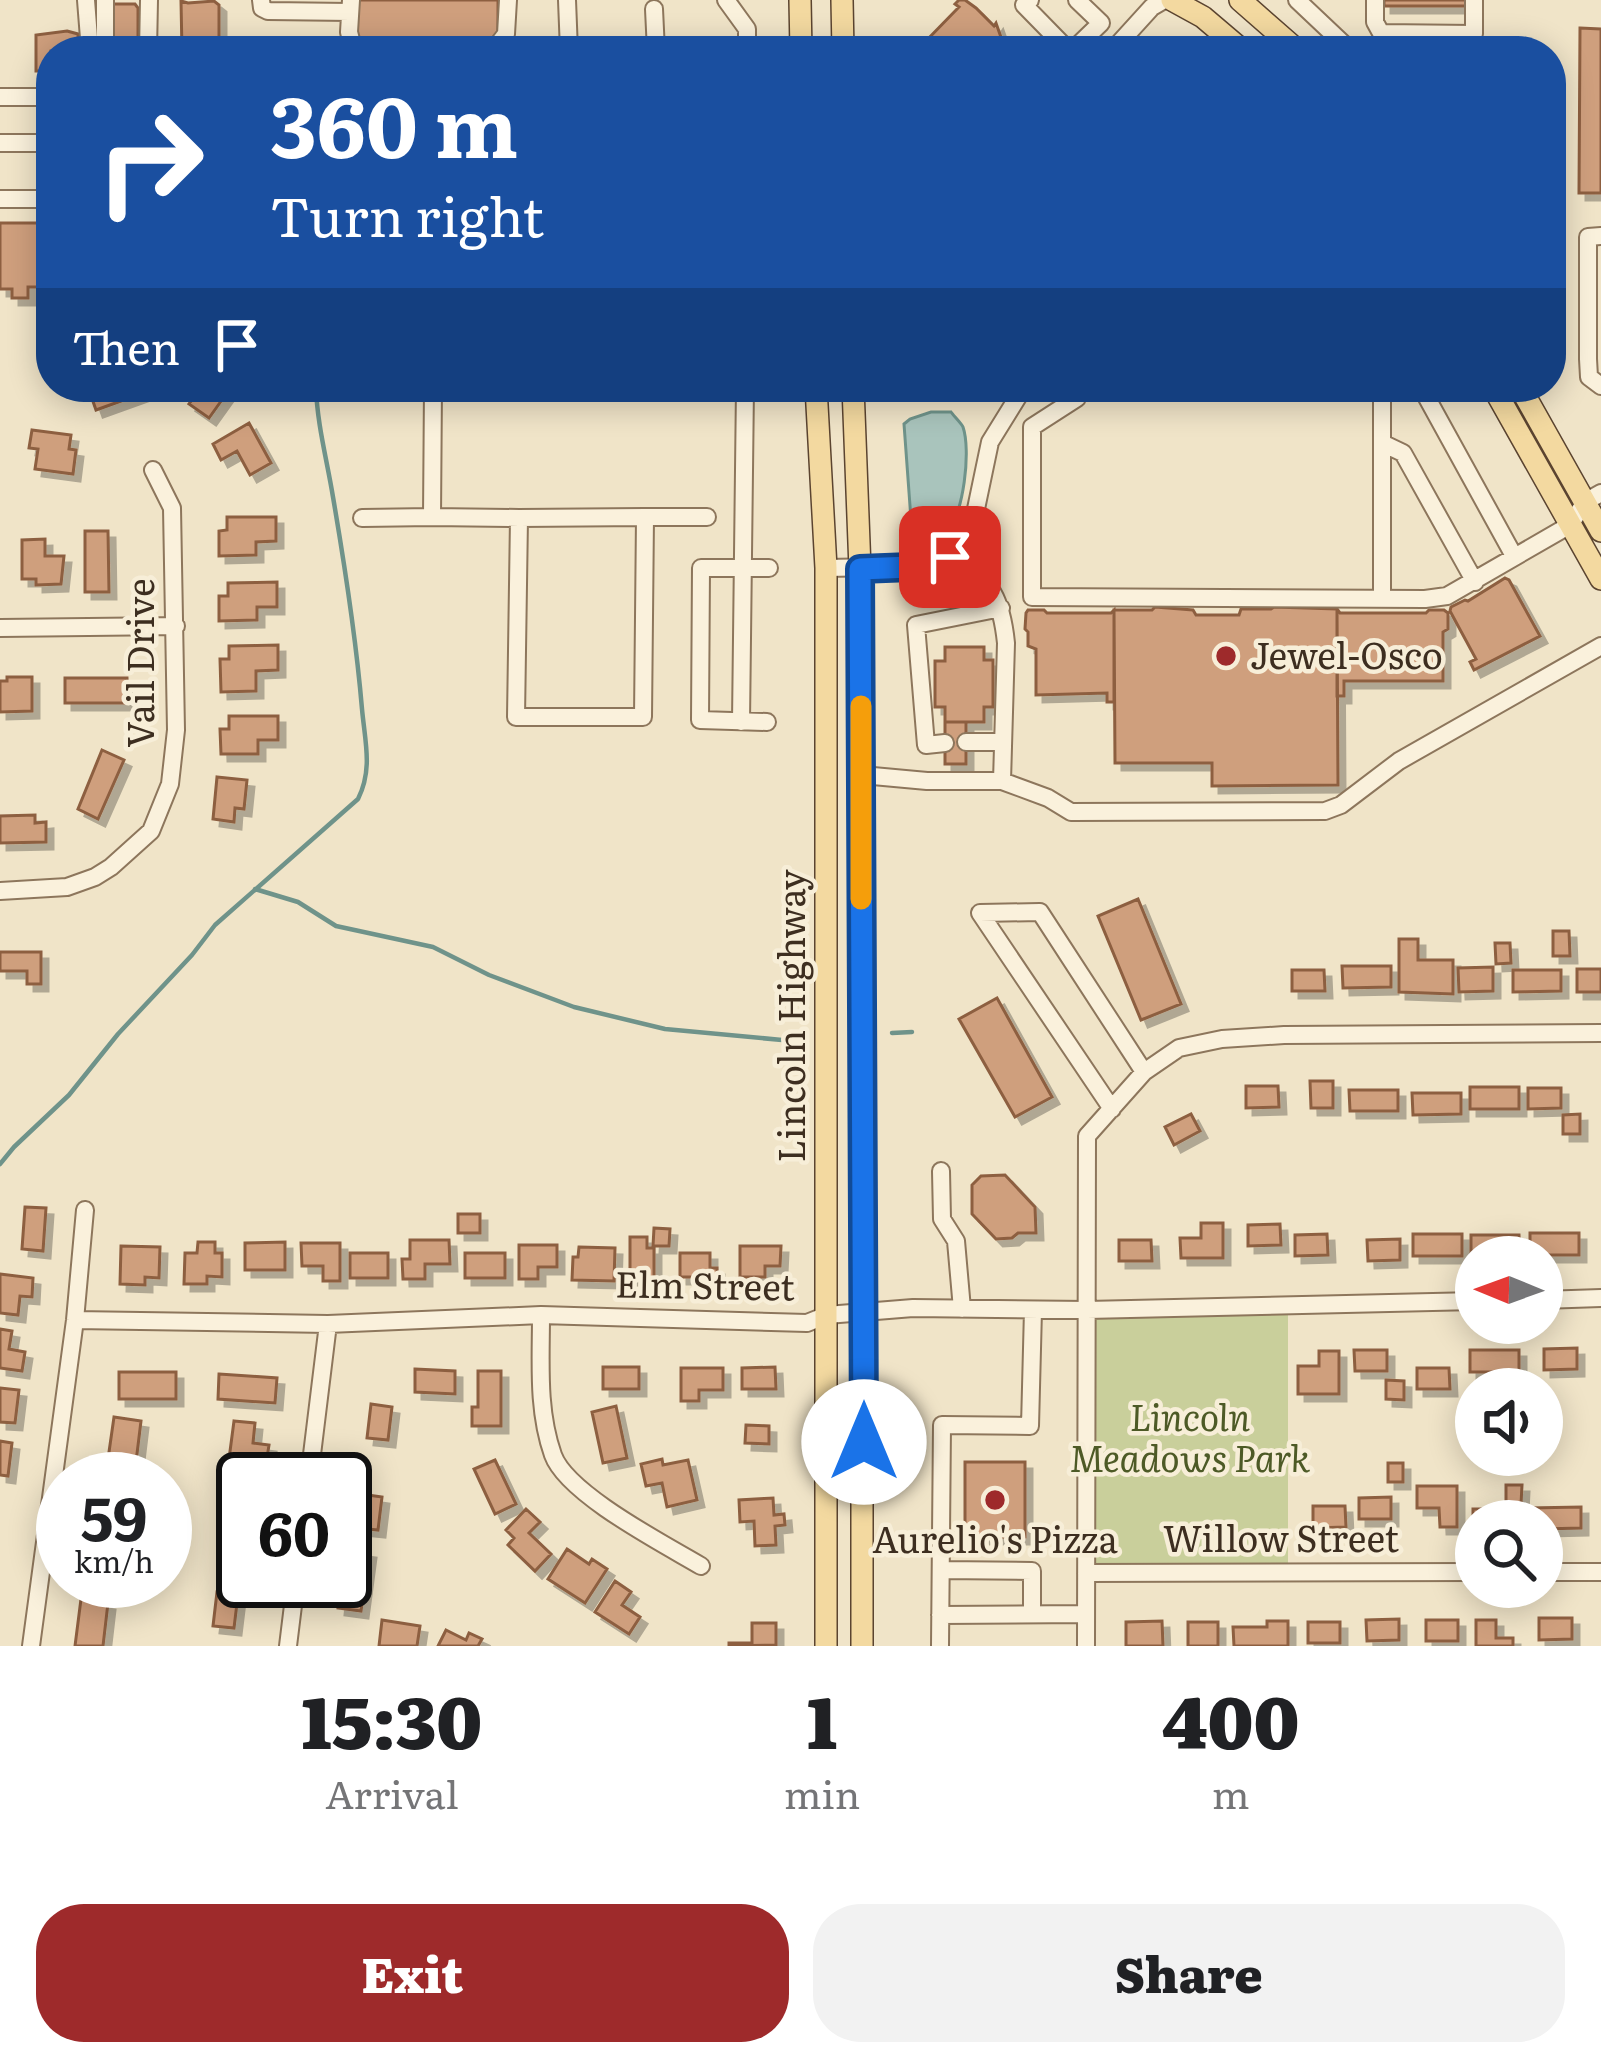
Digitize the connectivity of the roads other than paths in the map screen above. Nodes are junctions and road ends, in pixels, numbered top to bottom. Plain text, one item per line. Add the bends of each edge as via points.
1 (86, 0) edge
2 (105, 0) edge
3 (148, 0) edge
4 (261, 0) edge
5 (508, 0) edge
6 (567, 0) edge
7 (726, 0) edge
8 (800, 0) edge
9 (842, 0) edge
10 (1030, 0) edge
11 (1077, 0) edge
12 (1168, 0) edge
13 (1240, 0) edge
14 (1297, 0) edge
15 (1375, 0) edge
16 (1474, 0) edge
17 (351, 6) edge
18 (654, 9) dead end
19 (89, 36) edge
20 (105, 36) edge
21 (148, 36) edge
22 (350, 36) edge
23 (504, 36) edge
24 (568, 36) edge
25 (655, 36) edge
26 (747, 36) edge
27 (801, 36) edge
28 (843, 36) edge
29 (1055, 36) edge
30 (1087, 36) edge
31 (1126, 36) edge
32 (1225, 36) edge
33 (1281, 36) edge
34 (1335, 36) edge
35 (0, 97) edge
36 (36, 97) edge
37 (0, 142) edge
38 (36, 142) edge
39 (0, 199) edge
40 (36, 199) edge
41 (1601, 236) edge
42 (1601, 386) edge
43 (433, 402) edge
44 (745, 402) edge
45 (816, 402) edge
46 (854, 402) edge
47 (1013, 402) edge
48 (1071, 402) edge
49 (1382, 402) edge
50 (1429, 402) edge
51 (1501, 402) edge
52 (1530, 402) edge
53 (1382, 443) junction
54 (153, 470) dead end
55 (1593, 498) edge
56 (432, 517) junction
57 (645, 517) junction
58 (707, 517) dead end
59 (362, 518) dead end
60 (519, 518) junction
61 (1570, 525) junction
62 (1601, 530) edge
63 (956, 552) junction
64 (1514, 556) junction
65 (741, 568) junction
66 (769, 568) dead end
67 (826, 568) junction
68 (860, 569) junction
69 (1601, 579) edge
70 (1475, 582) junction
71 (1382, 599) junction
72 (1001, 608) junction
73 (176, 626) junction
74 (0, 628) edge
75 (1601, 646) edge
76 (741, 722) junction
77 (767, 722) dead end
78 (966, 742) dead end
79 (1001, 742) junction
80 (945, 743) dead end
81 (862, 776) junction
82 (1002, 781) junction
83 (0, 890) edge
84 (1601, 1034) edge
85 (1144, 1072) junction
86 (1112, 1109) junction
87 (941, 1171) dead end
88 (85, 1210) dead end
89 (1601, 1298) edge
90 (1563, 1299) edge
91 (1455, 1301) edge
92 (962, 1309) junction
93 (1033, 1310) junction
94 (1087, 1310) junction
95 (863, 1312) junction
96 (827, 1315) junction
97 (541, 1316) junction
98 (75, 1320) junction
99 (328, 1324) junction
100 (312, 1452) edge
101 (701, 1566) dead end
102 (941, 1570) junction
103 (1601, 1571) edge
104 (1455, 1572) edge
105 (1563, 1572) edge
106 (1086, 1573) junction
107 (293, 1608) edge
108 (1032, 1614) junction
109 (1086, 1614) junction
110 (940, 1615) junction
111 (31, 1646) edge
112 (288, 1646) edge
113 (826, 1646) edge
114 (862, 1646) edge
115 (940, 1646) edge
116 (1086, 1646) edge

1 - 19 street
2 - 20 street
3 - 21 street
4 - 17 street via 268,11
5 - 23 street
6 - 24 street
7 - 26 street
8 - 27 main road
9 - 28 main road
10 - 29 street via 1024,5
11 - 30 street via 1101,23
12 - 31 street
12 - 32 main road
13 - 33 main road
14 - 34 street
15 - 16 street via 1381,33 1474,34
17 - 22 street
18 - 25 street
35 - 36 street
37 - 38 street
39 - 40 street
41 - 42 street via 1588,237 1589,377
43 - 56 street
44 - 65 street
45 - 67 main road, Lincoln Highway
46 - 68 main road, Lincoln Highway
47 - 63 street via 990,442 972,528
48 - 71 street via 1032,427 1032,597
49 - 53 street
50 - 64 street
51 - 61 main road
52 - 55 main road
53 - 70 street via 1403,452
53 - 71 street
54 - 73 street, Vail Drive via 172,508
55 - 61 street
55 - 62 main road
56 - 59 street
56 - 60 street
57 - 58 street
57 - 60 street
57 - 60 street via 643,717 516,717
61 - 62 street
61 - 64 street
61 - 69 main road
63 - 68 street via 936,566
63 - 72 street
64 - 70 street
65 - 66 street
65 - 76 street
65 - 76 street via 701,568 700,720
67 - 68 street
67 - 96 main road, Lincoln Highway
68 - 81 main road, Lincoln Highway
70 - 71 street via 1447,596
72 - 79 street
72 - 80 street via 916,625 926,745
73 - 74 street
73 - 83 street, Vail Drive via 173,767 151,831 94,877 67,887
75 - 82 street via 1324,811 1071,812
76 - 77 street
78 - 79 street
79 - 82 street
81 - 82 street
81 - 95 main road, Lincoln Highway
84 - 85 street via 1222,1039 1179,1048
85 - 86 street
85 - 86 street via 1040,912 980,913
86 - 94 street via 1087,1136
87 - 92 street via 942,1219 956,1241
88 - 98 street
89 - 90 street
91 - 94 street, Elm Street
92 - 93 street, Elm Street
92 - 95 street, Elm Street
93 - 94 street, Elm Street
93 - 102 street via 1030,1426 942,1425
94 - 106 street
95 - 96 street, Elm Street
95 - 114 main road, Lincoln Highway
96 - 97 street, Elm Street via 806,1323
96 - 113 main road, Lincoln Highway
97 - 99 street, Elm Street
97 - 101 street via 541,1404 554,1460 594,1501
98 - 99 street, Elm Street
98 - 111 street
99 - 100 street
102 - 108 street via 1032,1571
102 - 110 street
103 - 105 street
104 - 106 street, Willow Street
106 - 109 street
107 - 112 street
108 - 109 street
108 - 110 street
109 - 116 street
110 - 115 street

